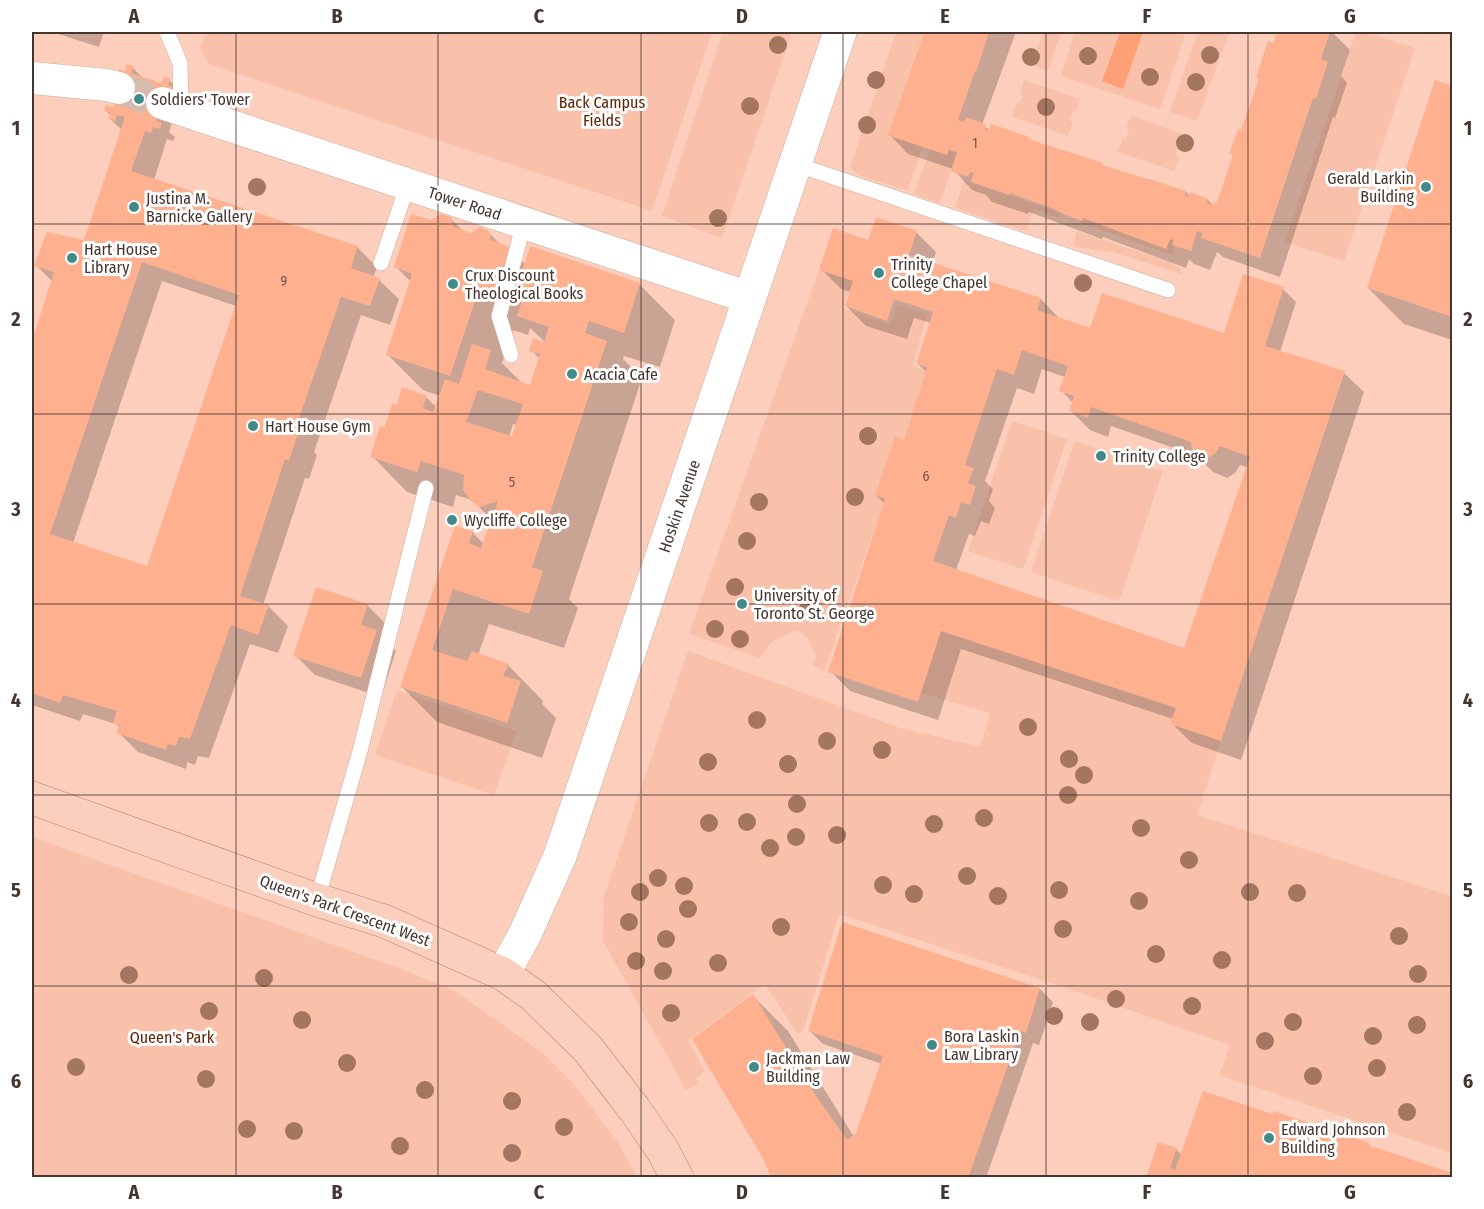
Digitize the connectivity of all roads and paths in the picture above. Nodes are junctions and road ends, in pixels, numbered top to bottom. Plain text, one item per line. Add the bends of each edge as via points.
1 (167, 32) edge
2 (840, 32) edge
3 (32, 78) edge
4 (119, 88) tunnel mouth
5 (171, 105) joint
6 (795, 164) junction
7 (408, 184) junction
8 (524, 223) junction
9 (381, 263) dead end
10 (1168, 290) dead end
11 (750, 298) junction
12 (512, 355) dead end
13 (426, 488) dead end
14 (32, 798) edge
15 (32, 809) edge
16 (76, 814) junction
17 (317, 900) junction
18 (503, 974) junction
19 (677, 1178) edge

1 - 5 lane via 180,63
2 - 6 street, Hoskin Avenue
3 - 4 street
5 - 7 street, Tower Road
6 - 10 lane
6 - 11 street, Hoskin Avenue
7 - 8 street, Tower Road
7 - 9 lane
8 - 11 street, Tower Road
8 - 12 lane via 500,315
11 - 18 street, Hoskin Avenue via 560,856
13 - 17 lane via 360,751
14 - 16 main road, Queen's Park Crescent West
15 - 16 main road
16 - 17 main road, Queen's Park Crescent West
17 - 18 main road, Queen's Park Crescent West via 384,921
18 - 19 main road, Queen's Park Crescent West via 533,994 588,1049 635,1110

